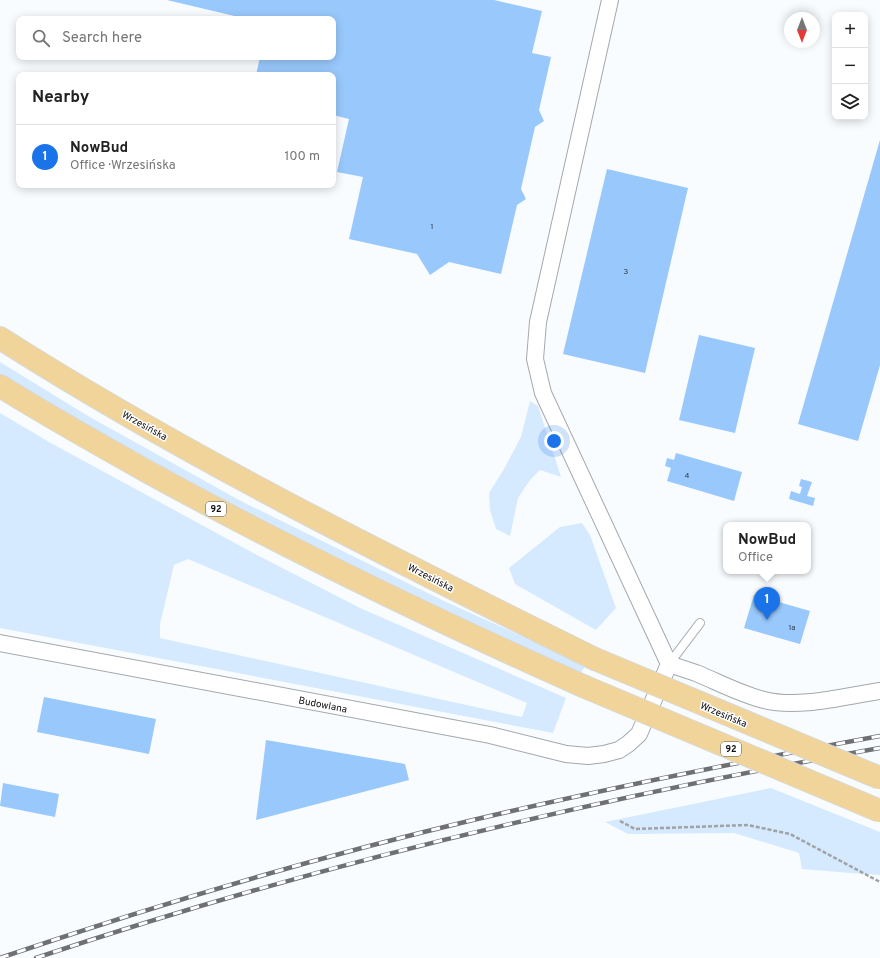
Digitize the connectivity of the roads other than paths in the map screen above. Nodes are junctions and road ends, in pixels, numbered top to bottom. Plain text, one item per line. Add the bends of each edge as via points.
1 (610, 0) edge
2 (0, 338) edge
3 (0, 386) edge
4 (700, 623) dead end
5 (0, 643) edge
6 (670, 664) junction
7 (880, 691) edge
8 (880, 778) edge
9 (880, 811) edge

1 - 6 street via 538,322 535,359 544,393
2 - 8 main road, Wrzesińska, bridge via 130,416 312,516 501,613 595,659
3 - 9 main road, 92, bridge via 38,410 246,526 438,620 583,686
4 - 6 lane
5 - 6 street, Budowlana via 490,735 566,754 588,756 618,750 639,734
6 - 7 street via 748,695 778,702 810,702

